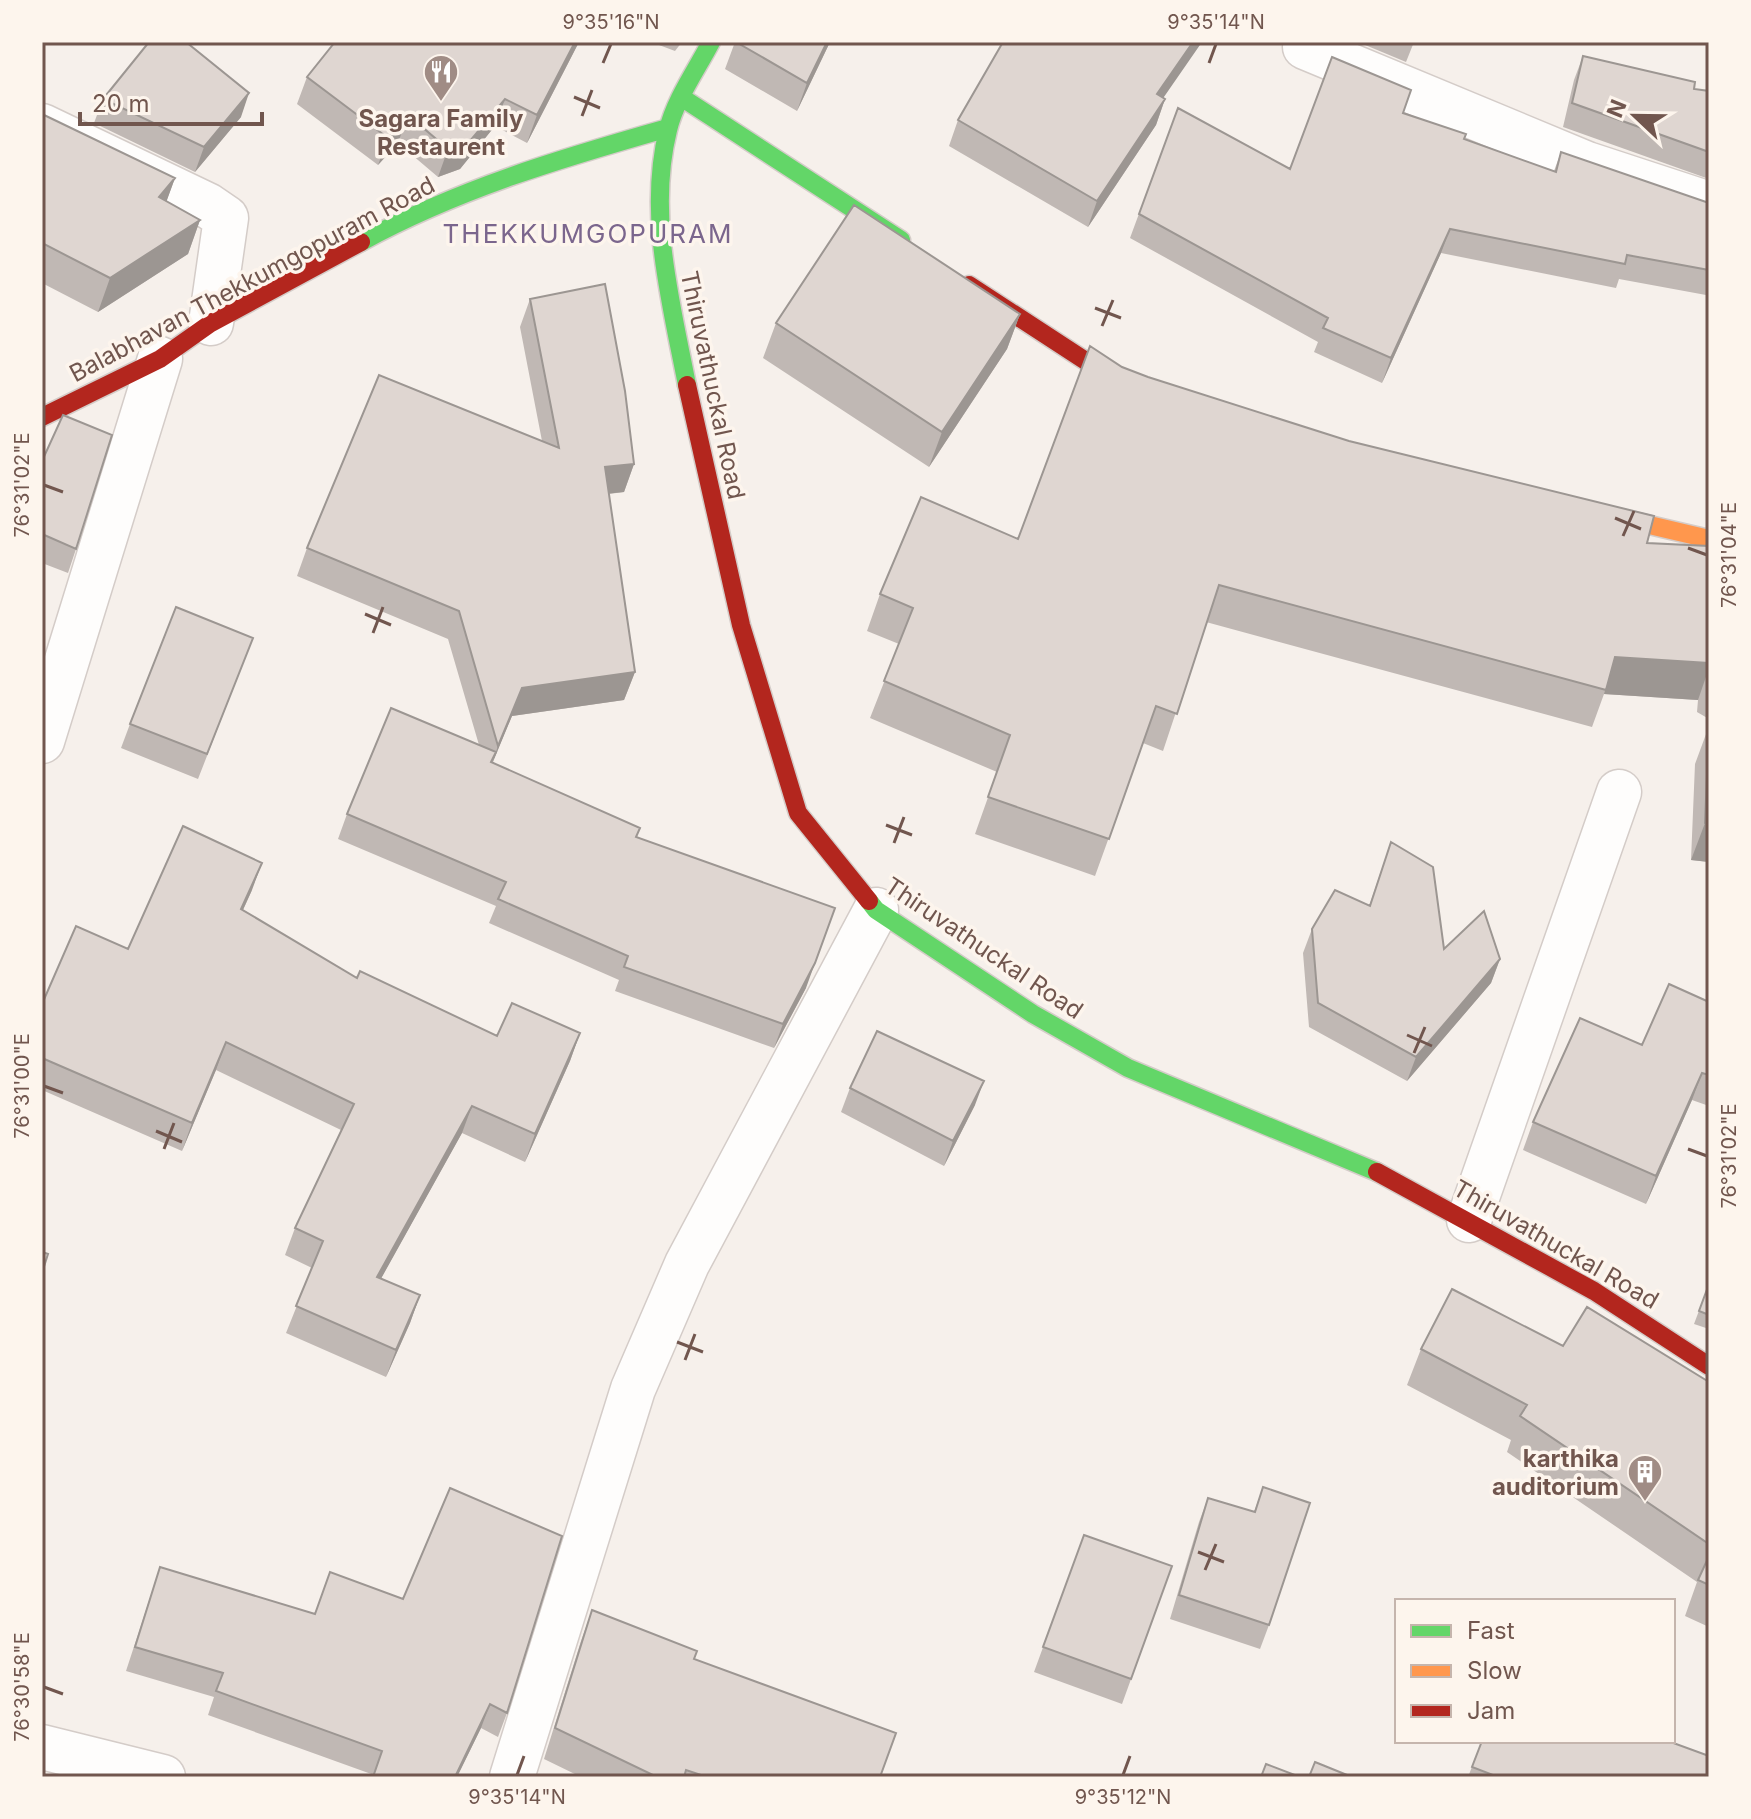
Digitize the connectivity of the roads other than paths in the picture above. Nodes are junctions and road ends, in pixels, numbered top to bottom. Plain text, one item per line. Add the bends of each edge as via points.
1 (711, 42) edge
2 (1305, 47) dead end
3 (681, 97) junction
4 (42, 126) edge
5 (668, 128) junction
6 (1709, 204) edge
7 (916, 250) edge
8 (955, 275) edge
9 (211, 323) junction
10 (160, 359) junction
11 (1150, 393) edge
12 (42, 417) edge
13 (1570, 506) edge
14 (1709, 539) edge
15 (42, 741) edge
16 (1619, 792) dead end
17 (876, 910) junction
18 (1469, 1220) junction
19 (1709, 1366) edge
20 (42, 1747) edge
21 (163, 1777) edge
22 (512, 1777) edge

1 - 3 main road, Thiruvathuckal Road
2 - 6 street via 1587,164
3 - 5 main road, Thiruvathuckal Road
3 - 7 main road
4 - 9 street via 226,218
5 - 9 main road, Balabhavan Thekkumgopuram Road via 545,163 414,213
5 - 17 main road, Thiruvathuckal Road via 659,194 663,262 741,625 798,813
8 - 11 main road via 1098,369
9 - 10 main road, Balabhavan Thekkumgopuram Road
10 - 12 main road, Balabhavan Thekkumgopuram Road
10 - 15 street
13 - 14 main road
16 - 18 street
17 - 18 main road, Thiruvathuckal Road via 1033,1014 1128,1068 1382,1174
17 - 22 street via 687,1264 633,1389
18 - 19 main road, Thiruvathuckal Road via 1594,1291
20 - 21 street

